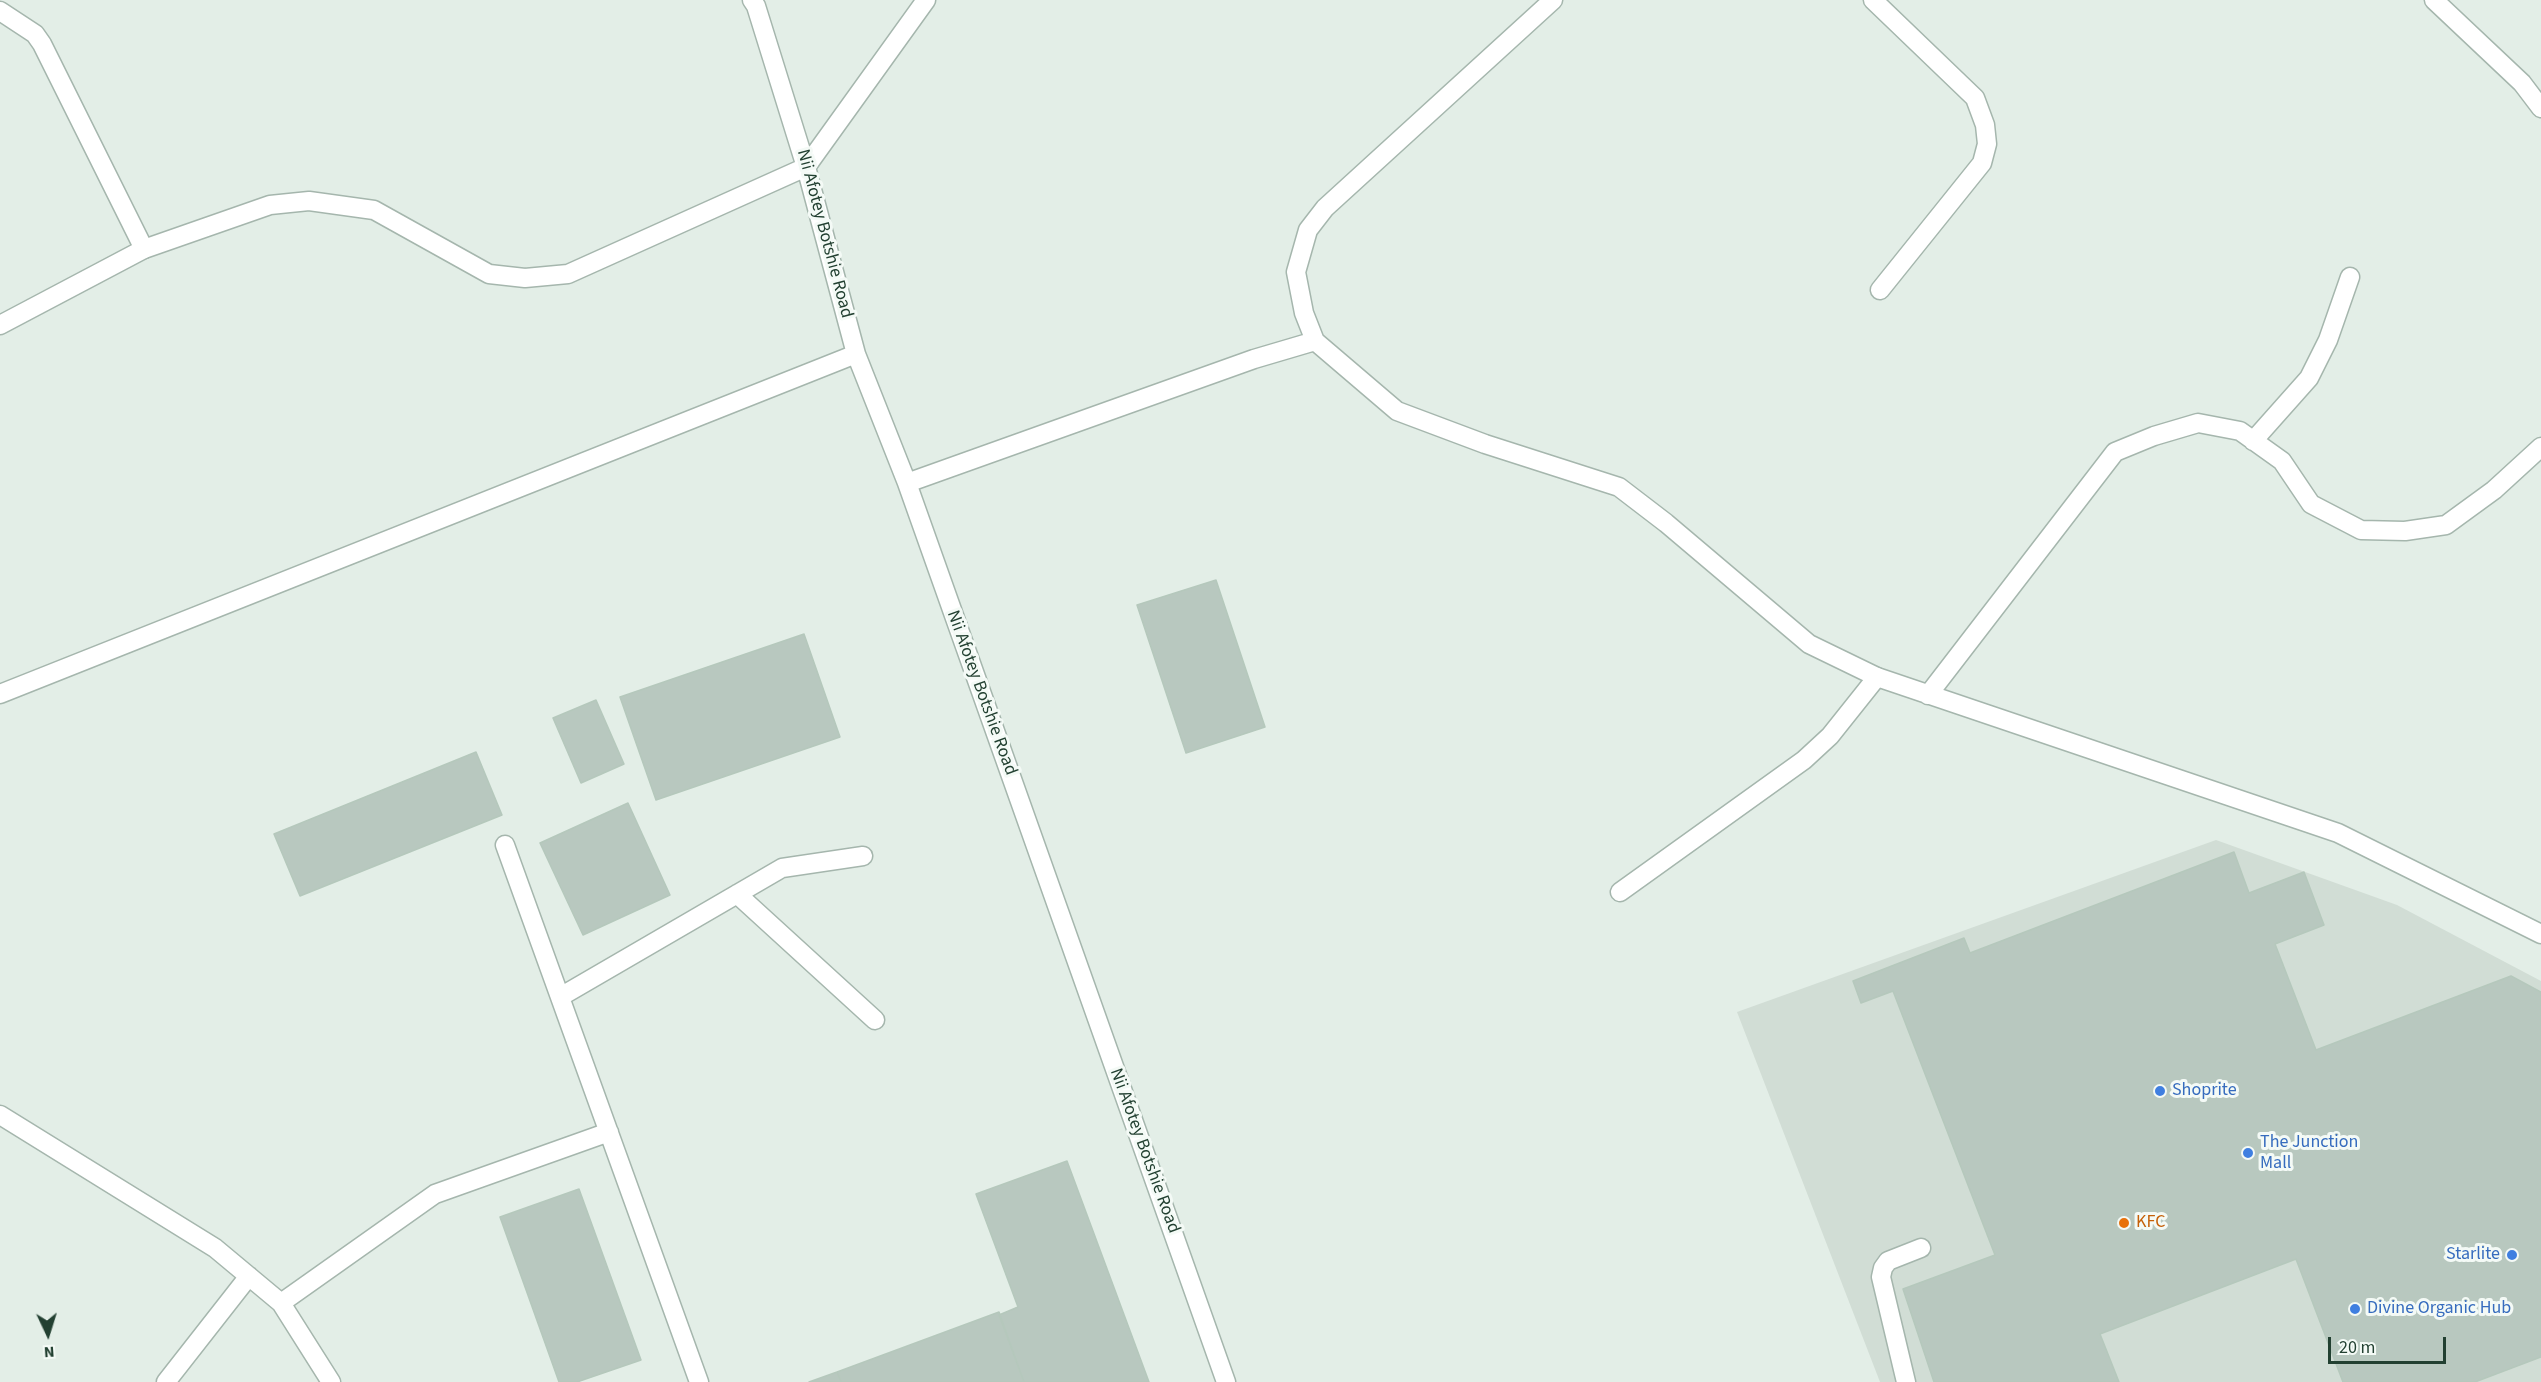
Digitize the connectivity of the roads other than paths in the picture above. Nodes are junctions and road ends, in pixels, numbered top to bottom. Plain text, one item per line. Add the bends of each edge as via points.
1 (752, 0) edge
2 (926, 0) edge
3 (1553, 0) edge
4 (1873, 0) edge
5 (2434, 0) edge
6 (0, 11) edge
7 (2541, 108) edge
8 (806, 166) junction
9 (144, 249) junction
10 (2350, 277) dead end
11 (1880, 290) dead end
12 (0, 325) edge
13 (1315, 341) junction
14 (856, 354) junction
15 (2253, 441) junction
16 (2541, 447) edge
17 (907, 483) junction
18 (1877, 677) junction
19 (0, 694) edge
20 (1928, 695) junction
21 (505, 845) dead end
22 (862, 856) dead end
23 (1620, 892) dead end
24 (737, 894) junction
25 (2541, 934) edge
26 (560, 997) junction
27 (875, 1020) dead end
28 (0, 1115) edge
29 (609, 1132) junction
30 (1920, 1248) dead end
31 (249, 1276) junction
32 (281, 1303) junction
33 (166, 1382) edge
34 (331, 1382) edge
35 (699, 1382) edge
36 (1226, 1382) edge
37 (1906, 1382) edge

1 - 8 street, Nii Afotey Botshie Road
2 - 8 street
3 - 13 street via 1325,207 1308,230 1296,272 1304,313
4 - 11 street via 1975,98 1987,144 1982,163
5 - 7 street via 2522,83
6 - 9 street via 35,34 42,44
8 - 9 street via 568,273 525,278 489,274 374,210 309,201 270,205
8 - 14 street, Nii Afotey Botshie Road
9 - 12 street
10 - 15 street via 2328,340 2309,378
13 - 17 street
13 - 18 street via 1396,411 1620,487 1809,644
14 - 17 street, Nii Afotey Botshie Road
14 - 19 street
15 - 16 street via 2282,461 2311,504 2361,530 2372,531 2446,525 2494,490
15 - 20 street via 2240,431 2198,423 2115,452
17 - 36 street, Nii Afotey Botshie Road
18 - 20 street
18 - 23 street via 1830,736 1804,760
20 - 25 street via 2338,833
21 - 26 street
22 - 24 street via 782,868
24 - 26 street
24 - 27 street
26 - 29 street
28 - 31 street via 215,1248
29 - 32 street via 435,1194
29 - 35 street
30 - 37 street via 1888,1261 1881,1277
31 - 32 street
31 - 33 street
32 - 34 street

